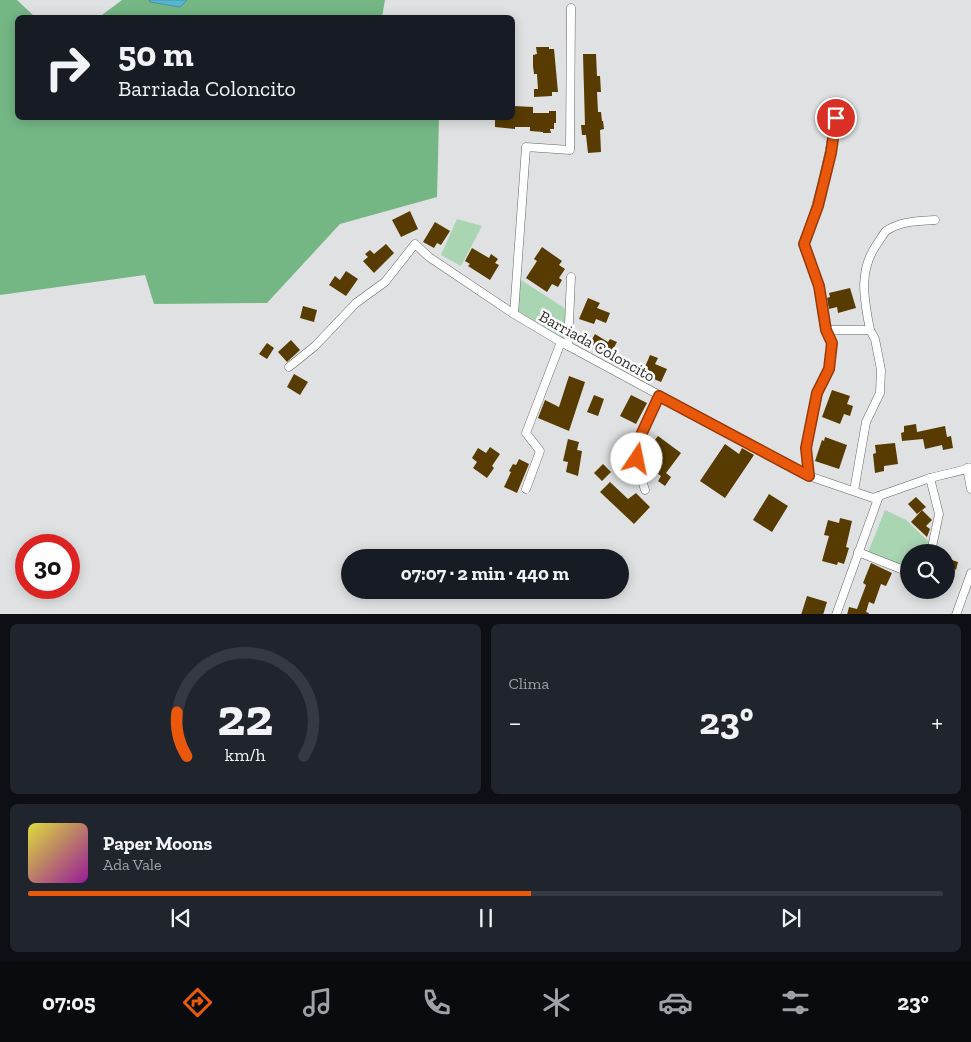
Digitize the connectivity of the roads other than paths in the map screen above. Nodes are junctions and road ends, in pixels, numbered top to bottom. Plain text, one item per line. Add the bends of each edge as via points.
1 (571, 8) dead end
2 (836, 118) dead end
3 (935, 220) dead end
4 (571, 277) dead end
5 (514, 314) junction
6 (826, 330) junction
7 (870, 330) junction
8 (564, 344) junction
9 (289, 367) dead end
10 (659, 396) junction
11 (969, 468) edge
12 (809, 476) junction
13 (930, 478) junction
14 (526, 489) dead end
15 (971, 489) edge
16 (645, 490) dead end
17 (854, 491) junction
18 (879, 496) junction
19 (933, 544) edge
20 (858, 552) junction
21 (900, 569) edge
22 (971, 574) edge
23 (836, 614) edge
24 (956, 614) edge

1 - 5 street via 570,150 526,147
2 - 6 street via 818,206 804,244 819,286
3 - 7 street via 905,223 886,231 875,247 867,264 863,293
4 - 8 street
5 - 8 street, Barriada Coloncito
5 - 9 street, Barriada Coloncito via 429,257 416,244 385,282 356,303 315,346
6 - 7 street
6 - 12 street via 832,343 829,369 817,393 806,448
7 - 17 street via 881,370 880,393 866,422
8 - 10 street, Barriada Coloncito
8 - 14 street via 526,433 540,451
10 - 12 street, Barriada Coloncito
10 - 16 street via 635,448
11 - 13 street
11 - 15 street
12 - 17 street, Barriada Coloncito
13 - 18 street
13 - 19 street via 939,514
17 - 18 street, Barriada Coloncito via 873,498
18 - 20 street
20 - 21 street
20 - 23 street
22 - 24 street

